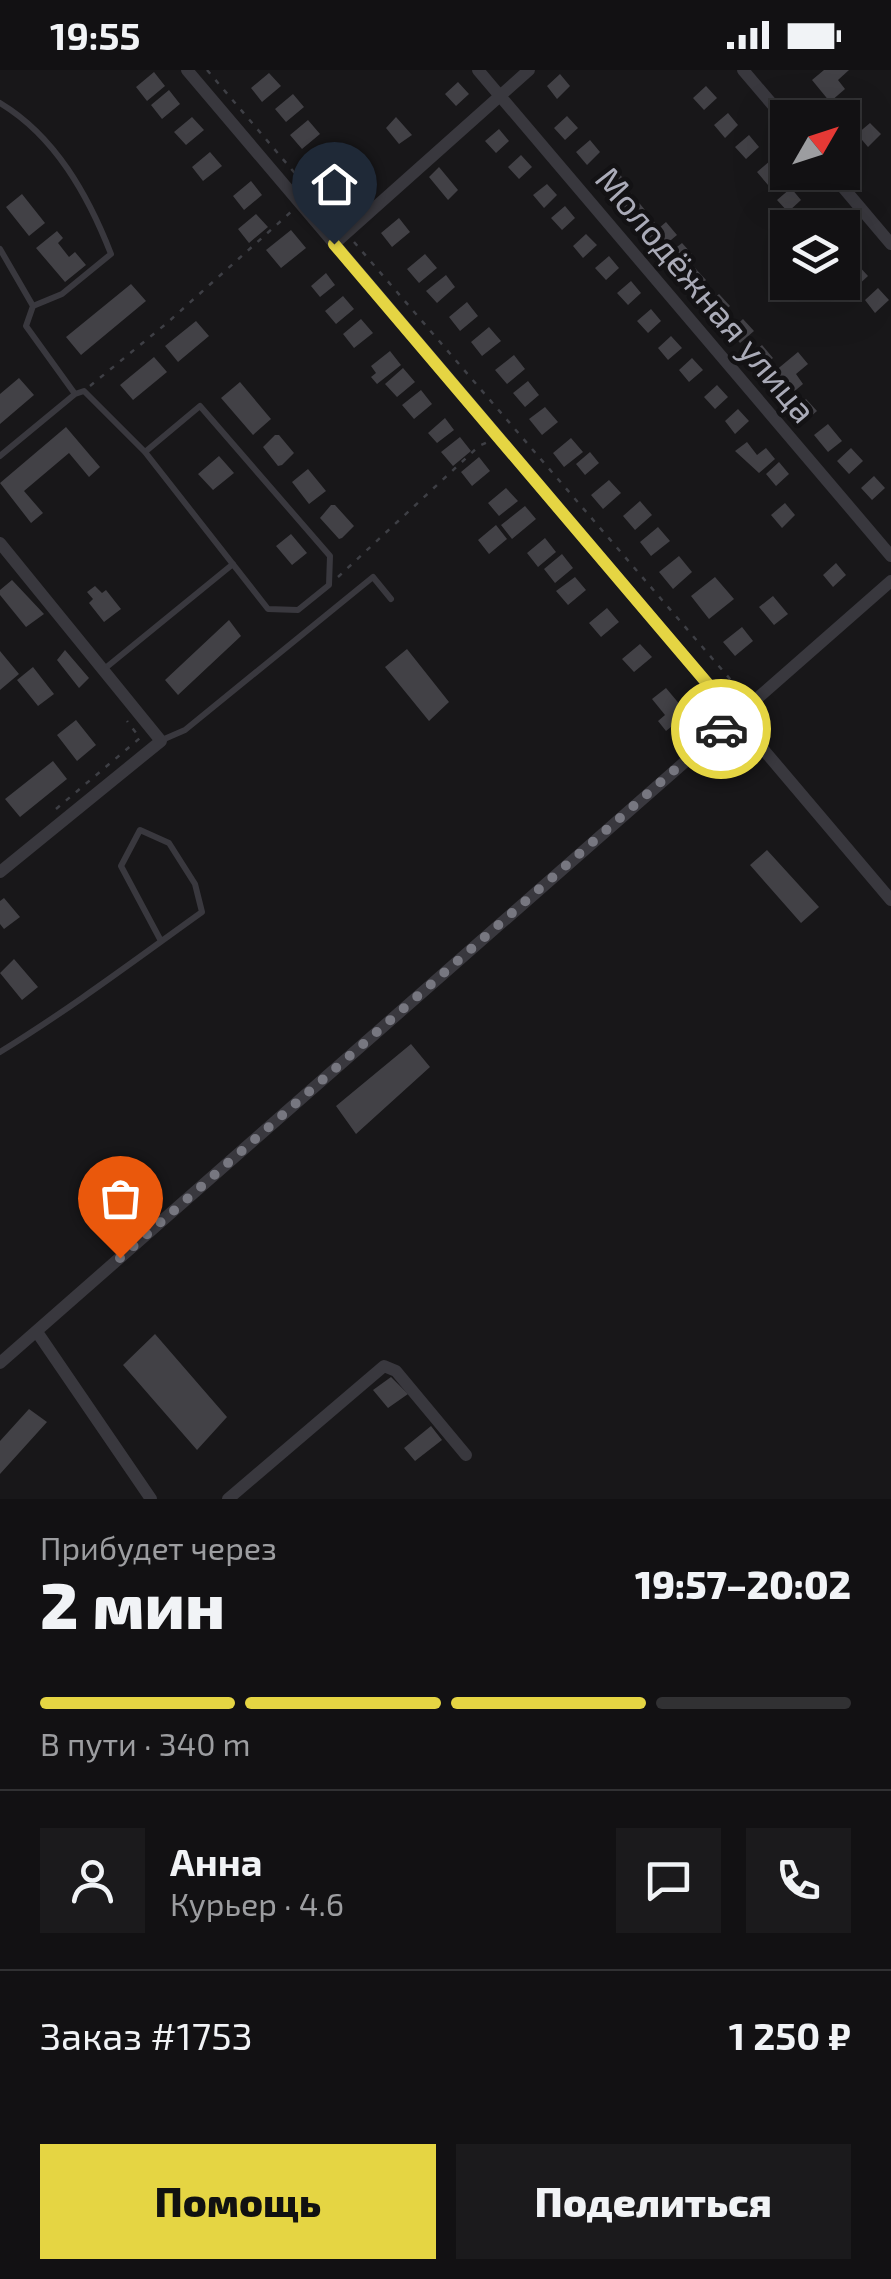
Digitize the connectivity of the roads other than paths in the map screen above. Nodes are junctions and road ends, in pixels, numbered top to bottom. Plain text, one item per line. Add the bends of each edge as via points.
1 (188, 70) edge
2 (478, 70) edge
3 (529, 70) edge
4 (742, 70) edge
5 (498, 95) junction
6 (770, 102) edge
7 (0, 103) edge
8 (845, 190) edge
9 (334, 244) junction
10 (891, 244) edge
11 (0, 249) edge
12 (33, 306) junction
13 (75, 394) junction
14 (145, 452) junction
15 (0, 456) edge
16 (0, 543) edge
17 (891, 556) edge
18 (233, 564) junction
19 (891, 581) edge
20 (390, 599) dead end
21 (103, 670) junction
22 (735, 716) junction
23 (161, 740) junction
24 (0, 872) edge
25 (891, 900) edge
26 (161, 941) junction
27 (0, 1052) edge
28 (37, 1332) junction
29 (0, 1362) edge
30 (466, 1455) dead end
31 (150, 1499) edge
32 (228, 1499) edge

1 - 9 street
2 - 5 street, Молодёжная улица
3 - 5 street
4 - 6 street
5 - 9 street
5 - 17 street, Молодёжная улица
7 - 12 lane via 41,132 93,207 111,254 62,294
8 - 10 street
9 - 22 street
11 - 12 lane
12 - 13 lane via 26,326
13 - 14 lane via 84,391
13 - 15 lane
14 - 18 lane
14 - 18 lane via 200,406 330,556 329,585 298,610 268,608
16 - 21 street
18 - 21 lane
19 - 22 street
20 - 23 lane via 373,576 185,730
21 - 23 street
22 - 25 street
22 - 28 street
23 - 24 street
26 - 26 lane via 121,866 140,830 169,843 195,884 202,912
26 - 27 lane
28 - 29 street
28 - 31 street
30 - 32 street via 396,1371 384,1366

